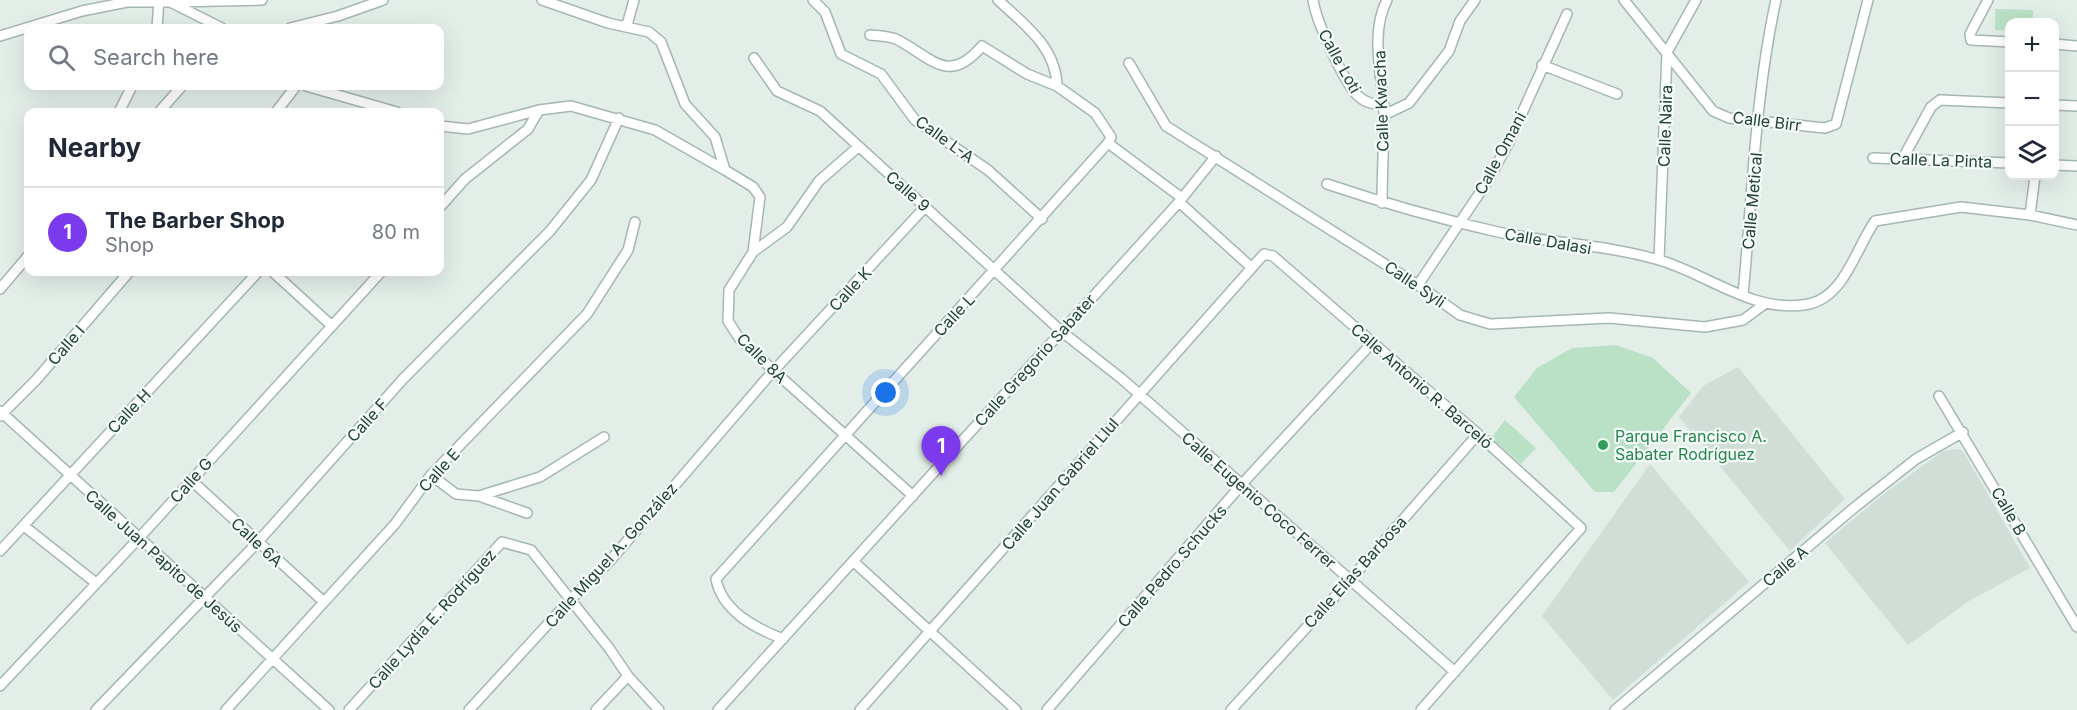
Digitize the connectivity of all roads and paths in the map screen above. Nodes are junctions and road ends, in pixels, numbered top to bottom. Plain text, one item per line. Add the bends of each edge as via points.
1 (79, 0) edge
2 (262, 0) edge
3 (383, 0) edge
4 (542, 0) edge
5 (634, 0) edge
6 (813, 0) edge
7 (998, 0) edge
8 (1313, 0) edge
9 (1388, 0) edge
10 (1475, 0) edge
11 (1624, 0) edge
12 (1696, 0) edge
13 (1776, 0) edge
14 (1868, 0) edge
15 (1988, 0) edge
16 (158, 1) edge
17 (170, 2) junction
18 (82, 11) junction
19 (1567, 14) dead end
20 (39, 24) edge
21 (157, 24) edge
22 (214, 24) edge
23 (306, 24) edge
24 (627, 25) junction
25 (24, 29) edge
26 (870, 34) dead end
27 (0, 36) edge
28 (2005, 42) edge
29 (2059, 44) edge
30 (2077, 46) edge
31 (1667, 52) junction
32 (754, 58) dead end
33 (1129, 63) dead end
34 (1542, 65) junction
35 (1057, 86) junction
36 (130, 90) edge
37 (178, 90) edge
38 (293, 90) edge
39 (320, 90) edge
40 (1617, 94) dead end
41 (2005, 103) edge
42 (1384, 105) junction
43 (2059, 105) edge
44 (2077, 106) edge
45 (121, 108) edge
46 (163, 108) edge
47 (279, 108) edge
48 (383, 108) edge
49 (539, 110) junction
50 (1384, 116) junction
51 (619, 118) junction
52 (1759, 121) junction
53 (444, 126) edge
54 (1108, 143) junction
55 (858, 147) junction
56 (1216, 156) junction
57 (1873, 158) dead end
58 (1903, 158) junction
59 (2005, 163) edge
60 (2059, 165) edge
61 (2077, 166) edge
62 (725, 170) junction
63 (2034, 180) edge
64 (1327, 184) dead end
65 (1180, 200) junction
66 (444, 203) edge
67 (1382, 203) junction
68 (926, 206) junction
69 (2030, 215) junction
70 (1041, 219) junction
71 (635, 222) dead end
72 (1461, 222) junction
73 (2077, 225) edge
74 (753, 252) junction
75 (1260, 258) joint
76 (1659, 260) junction
77 (24, 261) edge
78 (1251, 267) junction
79 (994, 272) junction
80 (126, 276) edge
81 (254, 276) edge
82 (277, 276) edge
83 (377, 276) edge
84 (1418, 285) junction
85 (0, 290) edge
86 (1743, 295) junction
87 (1766, 303) junction
88 (332, 326) junction
89 (1061, 331) junction
90 (1372, 343) junction
91 (774, 372) junction
92 (1138, 395) junction
93 (1939, 396) dead end
94 (1, 414) edge
95 (1963, 432) junction
96 (846, 434) junction
97 (1478, 434) junction
98 (604, 437) dead end
99 (68, 474) junction
100 (431, 475) junction
101 (191, 480) junction
102 (1242, 484) junction
103 (479, 496) junction
104 (913, 496) junction
105 (527, 513) dead end
106 (24, 526) junction
107 (140, 537) junction
108 (257, 543) junction
109 (0, 551) edge
110 (853, 561) junction
111 (1350, 580) junction
112 (96, 583) junction
113 (204, 598) junction
114 (570, 600) junction
115 (324, 602) junction
116 (2077, 627) edge
117 (929, 632) junction
118 (783, 639) junction
119 (273, 659) junction
120 (1455, 672) junction
121 (628, 676) junction
122 (0, 686) edge
123 (96, 710) edge
124 (226, 710) edge
125 (329, 710) edge
126 (349, 710) edge
127 (469, 710) edge
128 (596, 710) edge
129 (659, 710) edge
130 (718, 710) edge
131 (860, 710) edge
132 (1016, 710) edge
133 (1047, 710) edge
134 (1231, 710) edge
135 (1421, 710) edge
136 (1615, 710) edge

1 - 18 street
2 - 17 street
3 - 23 street
4 - 24 street via 608,23
5 - 24 street
6 - 70 street, Calle L-A via 825,12 841,54 881,74 915,120 988,170
7 - 35 street via 1043,42 1057,71
8 - 42 street, Calle Loti via 1323,35 1357,95 1368,103
9 - 42 street, Calle Kwacha via 1378,31
10 - 50 street via 1460,21 1449,51 1409,103
11 - 31 street, Calle Birr
12 - 31 street, Calle Naira
13 - 52 street, Calle Metical
14 - 52 street, Calle Birr via 1836,124 1825,128
15 - 28 street via 1970,34 1971,40
16 - 17 street
16 - 18 street via 127,2
16 - 21 street
17 - 22 street
18 - 20 street
19 - 34 street, Calle Omani
24 - 62 street via 649,32 661,42 685,104 715,137
25 - 27 street
26 - 35 street via 896,39 938,66 956,67 968,62 982,46 1028,74
29 - 30 street
31 - 52 street, Calle Birr via 1713,111 1729,118
31 - 76 street, Calle Naira
32 - 55 street, Calle 9 via 777,91 820,111
33 - 56 street, Calle Syli via 1166,126
34 - 40 street
34 - 72 street, Calle Omani via 1508,144
35 - 54 street via 1095,113 1111,137
36 - 45 street
37 - 46 street
38 - 47 street
39 - 48 street
41 - 58 street via 1940,100 1931,107
42 - 50 street, Calle Kwacha
43 - 44 street
49 - 51 street via 571,106
49 - 53 street via 468,129
49 - 66 street via 528,129 465,179
50 - 67 street, Calle Kwacha
51 - 62 street via 655,130
51 - 108 street, Calle F via 591,180 550,231 403,379
52 - 86 street, Calle Metical
54 - 65 street
54 - 70 street, Calle L
55 - 68 street, Calle 9
55 - 74 street, Calle 8A via 819,181 787,227
56 - 65 street, Calle Gregorio Sabater
56 - 84 street, Calle Syli
57 - 58 street, Calle La Pinta
58 - 59 street, Calle La Pinta
60 - 61 street
62 - 74 street via 753,187 760,197
63 - 69 street
64 - 67 street, Calle Dalasi
65 - 78 street
65 - 89 street, Calle Gregorio Sabater
67 - 72 street, Calle Dalasi
68 - 79 street, Calle 9
68 - 91 street, Calle K
69 - 73 street, Calle Dalasi
69 - 87 street, Calle Dalasi via 1961,207 1875,221 1829,295 1807,304
70 - 79 street, Calle L
71 - 100 street, Calle E via 628,250 587,314
72 - 76 street, Calle Dalasi via 1497,232
72 - 84 street, Calle Omani
74 - 91 street, Calle 8A via 729,290 728,321 739,338
75 - 78 street, Calle Juan Gabriel Llul
75 - 90 street, Calle Antonio R. Barceló via 1264,254 1273,256
76 - 86 street, Calle Dalasi
77 - 85 street
78 - 92 street, Calle Juan Gabriel Llul
79 - 89 street, Calle 9
79 - 96 street, Calle L
80 - 94 street, Calle I via 36,380
81 - 99 street, Calle H
82 - 88 street
83 - 88 street, Calle G
84 - 87 street, Calle Syli via 1460,315 1490,324 1609,318 1705,327 1743,320
86 - 87 street, Calle Dalasi
88 - 101 street, Calle G
89 - 92 street, Calle Eugenio Coco Ferrer
89 - 104 street, Calle Gregorio Sabater
90 - 97 street, Calle Antonio R. Barceló
90 - 102 street, Calle Pedro Schucks
91 - 96 street, Calle 8A
91 - 114 street, Calle Miguel A. González via 609,562
92 - 102 street, Calle Eugenio Coco Ferrer
92 - 117 street, Calle Juan Gabriel Llul
93 - 95 street, Calle B
94 - 99 street, Calle Juan Papito de Jesús
95 - 116 street, Calle B
95 - 136 street, Calle A via 1916,459 1855,507
96 - 104 street, Calle 8A
96 - 118 street, Calle L via 716,579 719,594 751,626
97 - 111 street, Calle Elías Barbosa
97 - 120 street, Calle Antonio R. Barceló via 1581,528
98 - 103 street via 540,477
99 - 106 street, Calle H
99 - 107 street, Calle Juan Papito de Jesús
100 - 103 street via 456,494
100 - 115 street, Calle E via 395,524
101 - 107 street, Calle G
101 - 108 street, Calle 6A
102 - 111 street, Calle Eugenio Coco Ferrer
102 - 133 street, Calle Pedro Schucks
103 - 105 street
104 - 110 street, Calle Gregorio Sabater
106 - 109 street, Calle H
106 - 112 street
107 - 112 street, Calle G
107 - 113 street, Calle Juan Papito de Jesús
108 - 113 street, Calle F
108 - 115 street, Calle 6A
110 - 117 street
110 - 118 street, Calle Gregorio Sabater
111 - 120 street, Calle Eugenio Coco Ferrer
111 - 134 street, Calle Elías Barbosa
112 - 122 street, Calle G
113 - 119 street, Calle Juan Papito de Jesús
113 - 123 street, Calle F
114 - 121 street, Calle Lydia E. Rodríguez
114 - 126 street, Calle Lydia E. Rodríguez via 531,550 502,542
114 - 127 street, Calle Miguel A. González
115 - 119 street, Calle E
117 - 131 street, Calle Juan Gabriel Llul
117 - 132 street
118 - 130 street, Calle Gregorio Sabater
119 - 124 street, Calle E
119 - 125 street, Calle Juan Papito de Jesús
120 - 135 street
121 - 128 street
121 - 129 street, Calle Lydia E. Rodríguez

